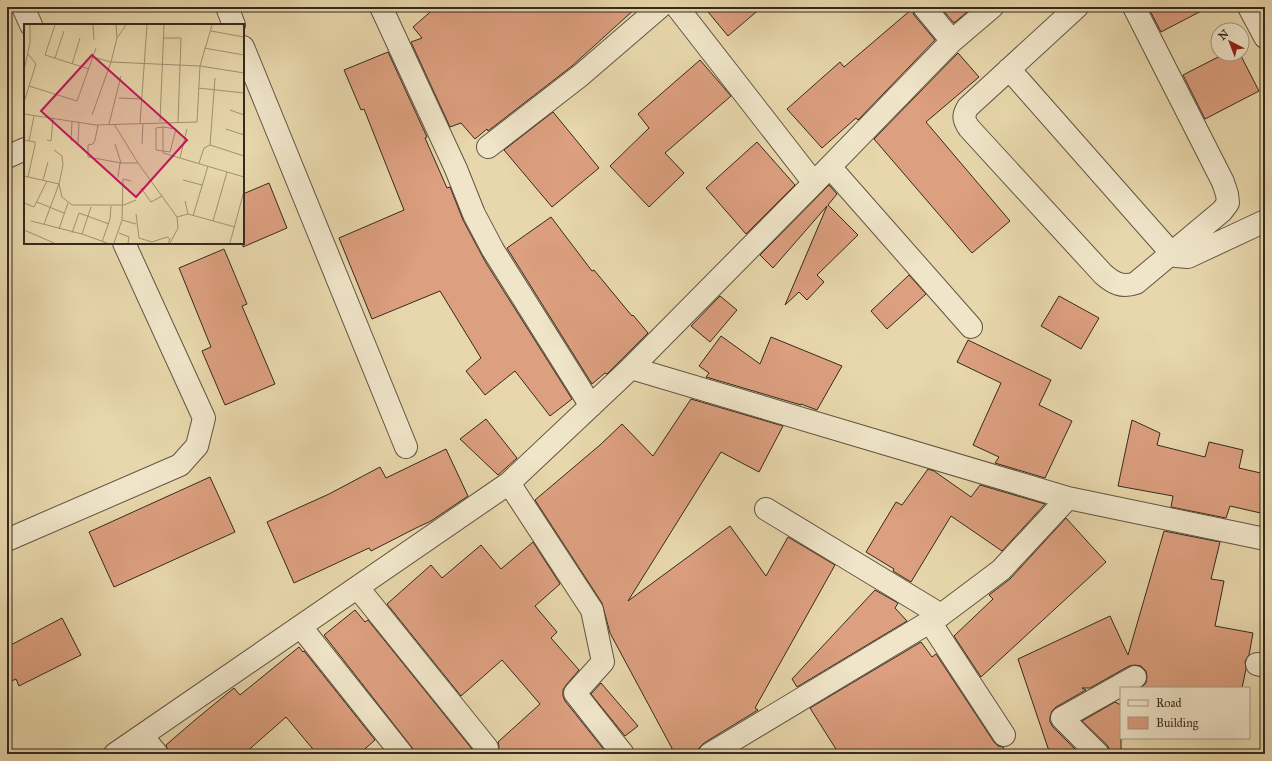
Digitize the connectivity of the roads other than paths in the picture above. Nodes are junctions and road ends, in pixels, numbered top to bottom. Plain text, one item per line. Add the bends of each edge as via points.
1 (226, 7) edge
2 (381, 7) edge
3 (660, 7) edge
4 (676, 7) edge
5 (924, 7) edge
6 (992, 7) edge
7 (1077, 7) edge
8 (1134, 7) edge
9 (1249, 7) edge
10 (234, 24) edge
11 (1265, 36) edge
12 (952, 41) junction
13 (244, 49) edge
14 (1009, 69) junction
15 (488, 147) dead end
16 (24, 148) edge
17 (7, 157) edge
18 (830, 167) junction
19 (814, 183) junction
20 (1265, 221) edge
21 (124, 244) edge
22 (1172, 253) junction
23 (971, 327) dead end
24 (631, 368) junction
25 (592, 406) junction
26 (406, 447) dead end
27 (509, 483) junction
28 (1068, 498) junction
29 (766, 508) dead end
30 (7, 540) edge
31 (1265, 540) edge
32 (358, 588) junction
33 (936, 618) junction
34 (301, 627) junction
35 (1135, 677) dead end
36 (1004, 735) dead end
37 (142, 736) junction
38 (487, 748) dead end
39 (115, 754) edge
40 (157, 754) edge
41 (402, 754) edge
42 (623, 754) edge
43 (710, 754) edge
44 (1098, 754) edge

1 - 10 street
2 - 25 street via 456,169 474,214 493,250
3 - 15 street via 581,75
4 - 19 street
5 - 12 street
6 - 12 street
7 - 14 street
8 - 22 street via 1227,194 1228,203 1222,211
9 - 11 street
12 - 18 street
13 - 26 street
14 - 22 street
14 - 22 street via 968,106 964,120 969,128 1111,281 1120,285 1136,283
16 - 17 street
18 - 19 street
18 - 23 street
19 - 24 street
20 - 22 street via 1188,257
21 - 30 street via 204,418 197,446 180,465
24 - 25 street
24 - 28 street
25 - 27 street
27 - 32 street
27 - 42 street via 592,610 603,662 574,693
28 - 31 street
28 - 33 street via 1001,570
29 - 33 street
32 - 34 street
32 - 38 street
33 - 36 street
33 - 43 street
34 - 37 street
34 - 41 street
35 - 44 street via 1062,718
37 - 39 street
37 - 40 street

